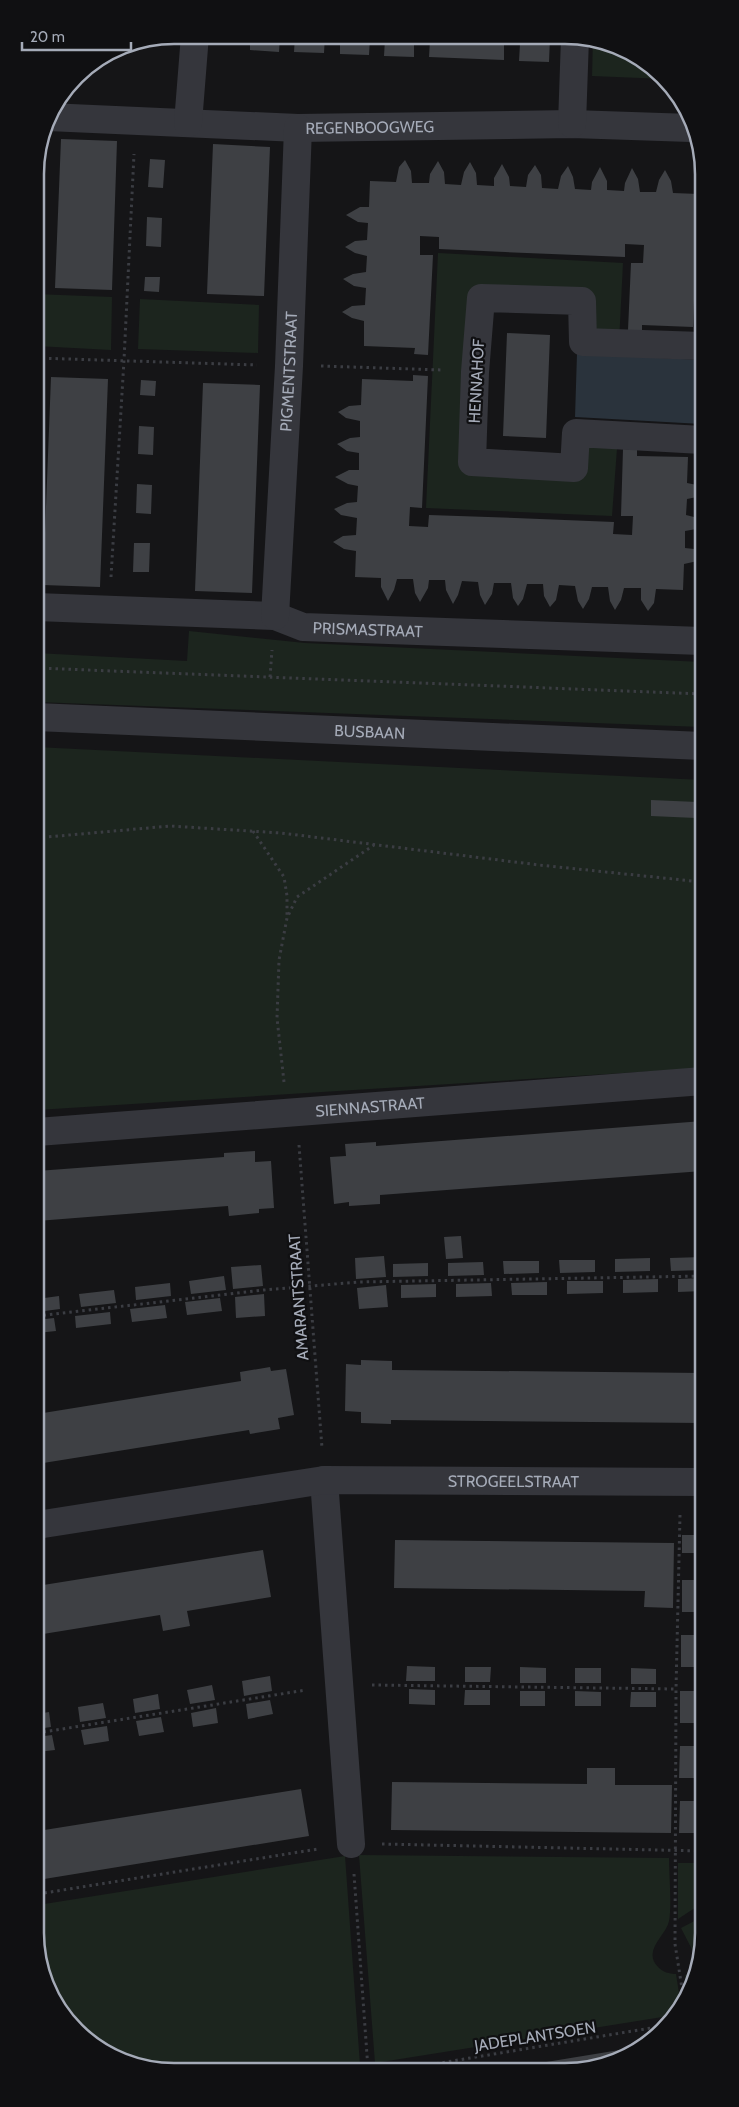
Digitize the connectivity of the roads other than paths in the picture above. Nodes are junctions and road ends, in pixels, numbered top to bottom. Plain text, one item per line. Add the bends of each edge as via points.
1 (194, 44) edge
2 (574, 44) edge
3 (56, 117) edge
4 (188, 123) junction
5 (572, 124) junction
6 (298, 128) junction
7 (686, 128) edge
8 (695, 346) edge
9 (695, 440) edge
10 (44, 607) edge
11 (275, 616) junction
12 (695, 641) edge
13 (44, 717) edge
14 (695, 746) edge
15 (695, 1082) edge
16 (44, 1131) edge
17 (324, 1480) junction
18 (692, 1482) edge
19 (44, 1524) edge
20 (351, 1844) road end

1 - 4 street
2 - 5 street
3 - 4 street, REGENBOOGWEG
4 - 6 street, REGENBOOGWEG
5 - 6 street, REGENBOOGWEG
5 - 7 street, REGENBOOGWEG
6 - 11 street, PIGMENTSTRAAT
8 - 9 street, HENNAHOF via 583,342 582,301 481,298 472,462 574,468 576,433
10 - 11 street, PRISMASTRAAT
11 - 12 street, PRISMASTRAAT via 303,627
13 - 14 street, BUSBAAN
15 - 16 street, SIENNASTRAAT
17 - 18 street, STROGEELSTRAAT
17 - 19 street, STROGEELSTRAAT
17 - 20 street

